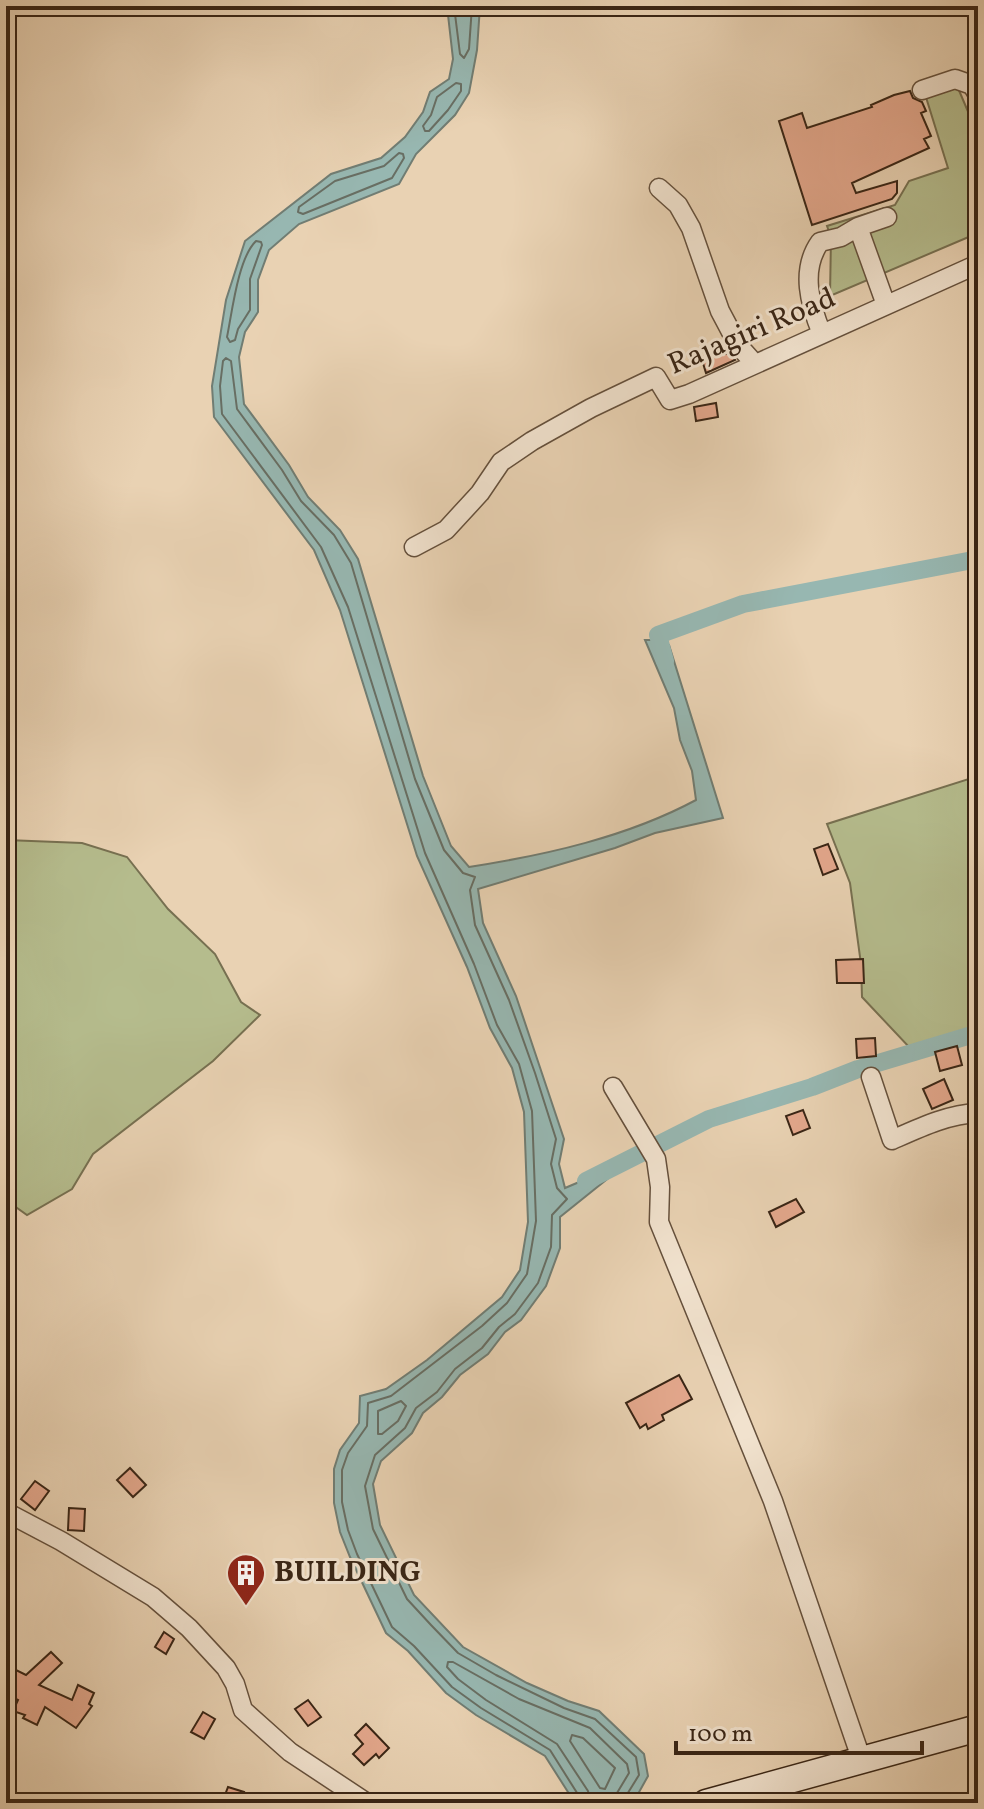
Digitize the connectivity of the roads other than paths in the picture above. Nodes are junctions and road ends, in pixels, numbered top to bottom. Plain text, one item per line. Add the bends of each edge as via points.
1 (922, 90) dead end
2 (978, 95) edge
3 (659, 188) dead end
4 (887, 217) dead end
5 (858, 227) junction
6 (978, 264) edge
7 (886, 305) junction
8 (822, 334) junction
9 (755, 364) junction
10 (414, 547) dead end
11 (871, 1077) dead end
12 (613, 1087) dead end
13 (978, 1113) edge
14 (6, 1512) edge
15 (978, 1728) edge
16 (862, 1761) junction
17 (711, 1802) edge
18 (367, 1803) edge

1 - 2 street via 955,79 972,85
3 - 9 street via 678,205 691,228 720,311
4 - 5 street
5 - 7 street
5 - 8 street via 820,242 813,251 807,273
6 - 7 street, Rajagiri Road
7 - 8 street, Rajagiri Road
8 - 9 street, Rajagiri Road
9 - 10 street, Rajagiri Road via 670,400 656,377 591,408 501,462 446,530
11 - 13 street via 892,1140 925,1125
12 - 16 street via 656,1159 659,1222 773,1501
14 - 18 street via 153,1597 226,1668 243,1710 290,1752
15 - 16 main road
16 - 17 main road

